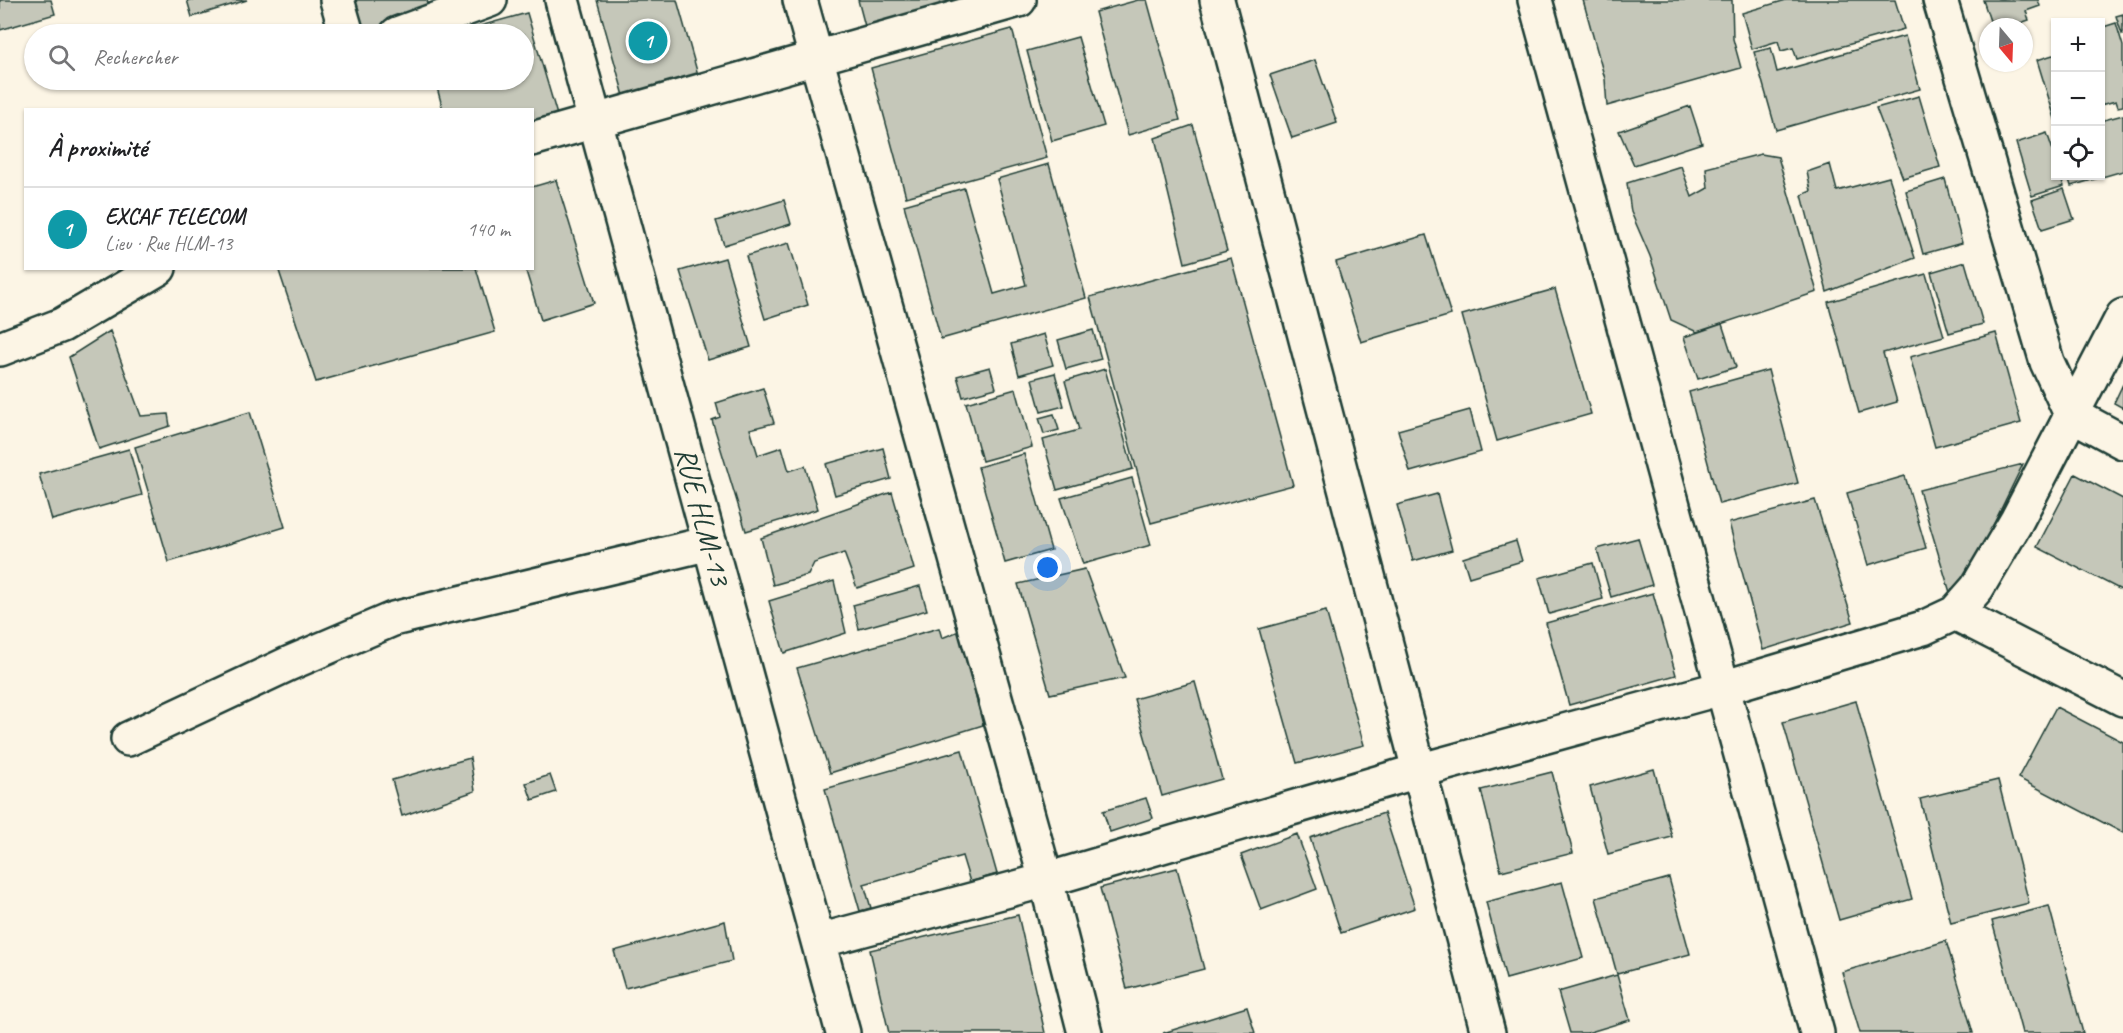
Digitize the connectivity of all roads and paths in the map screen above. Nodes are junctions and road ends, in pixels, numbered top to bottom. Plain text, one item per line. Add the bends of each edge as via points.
1 (338, 0) edge
2 (490, 0) edge
3 (562, 0) edge
4 (800, 0) edge
5 (1019, 0) edge
6 (1216, 0) edge
7 (1534, 0) edge
8 (1940, 0) edge
9 (344, 24) edge
10 (424, 24) edge
11 (815, 57) junction
12 (595, 120) junction
13 (534, 138) edge
14 (156, 270) edge
15 (2123, 316) edge
16 (0, 349) edge
17 (2072, 414) junction
18 (2123, 442) edge
19 (710, 543) junction
20 (1955, 614) junction
21 (1722, 688) junction
22 (2123, 699) edge
23 (128, 739) dead end
24 (1418, 771) junction
25 (1046, 880) junction
26 (819, 942) junction
27 (1807, 1030) edge
28 (840, 1032) edge
29 (1085, 1033) edge
30 (1488, 1033) edge

1 - 9 street
2 - 10 street
3 - 12 street, RUE HLM-13
4 - 11 street
5 - 11 street
6 - 24 street
7 - 21 street
8 - 17 street via 2030,310 2047,362
11 - 12 street
11 - 25 street
12 - 13 street
12 - 19 street, RUE HLM-13
14 - 16 street via 62,325
15 - 17 street
17 - 18 street
17 - 20 street via 2016,522 1977,588
19 - 23 street via 393,619
19 - 26 street, RUE HLM-13
20 - 21 street via 1923,628
20 - 22 street
21 - 24 street
21 - 27 street
24 - 25 street
24 - 30 street
25 - 26 street
25 - 29 street
26 - 28 street, RUE HLM-13

